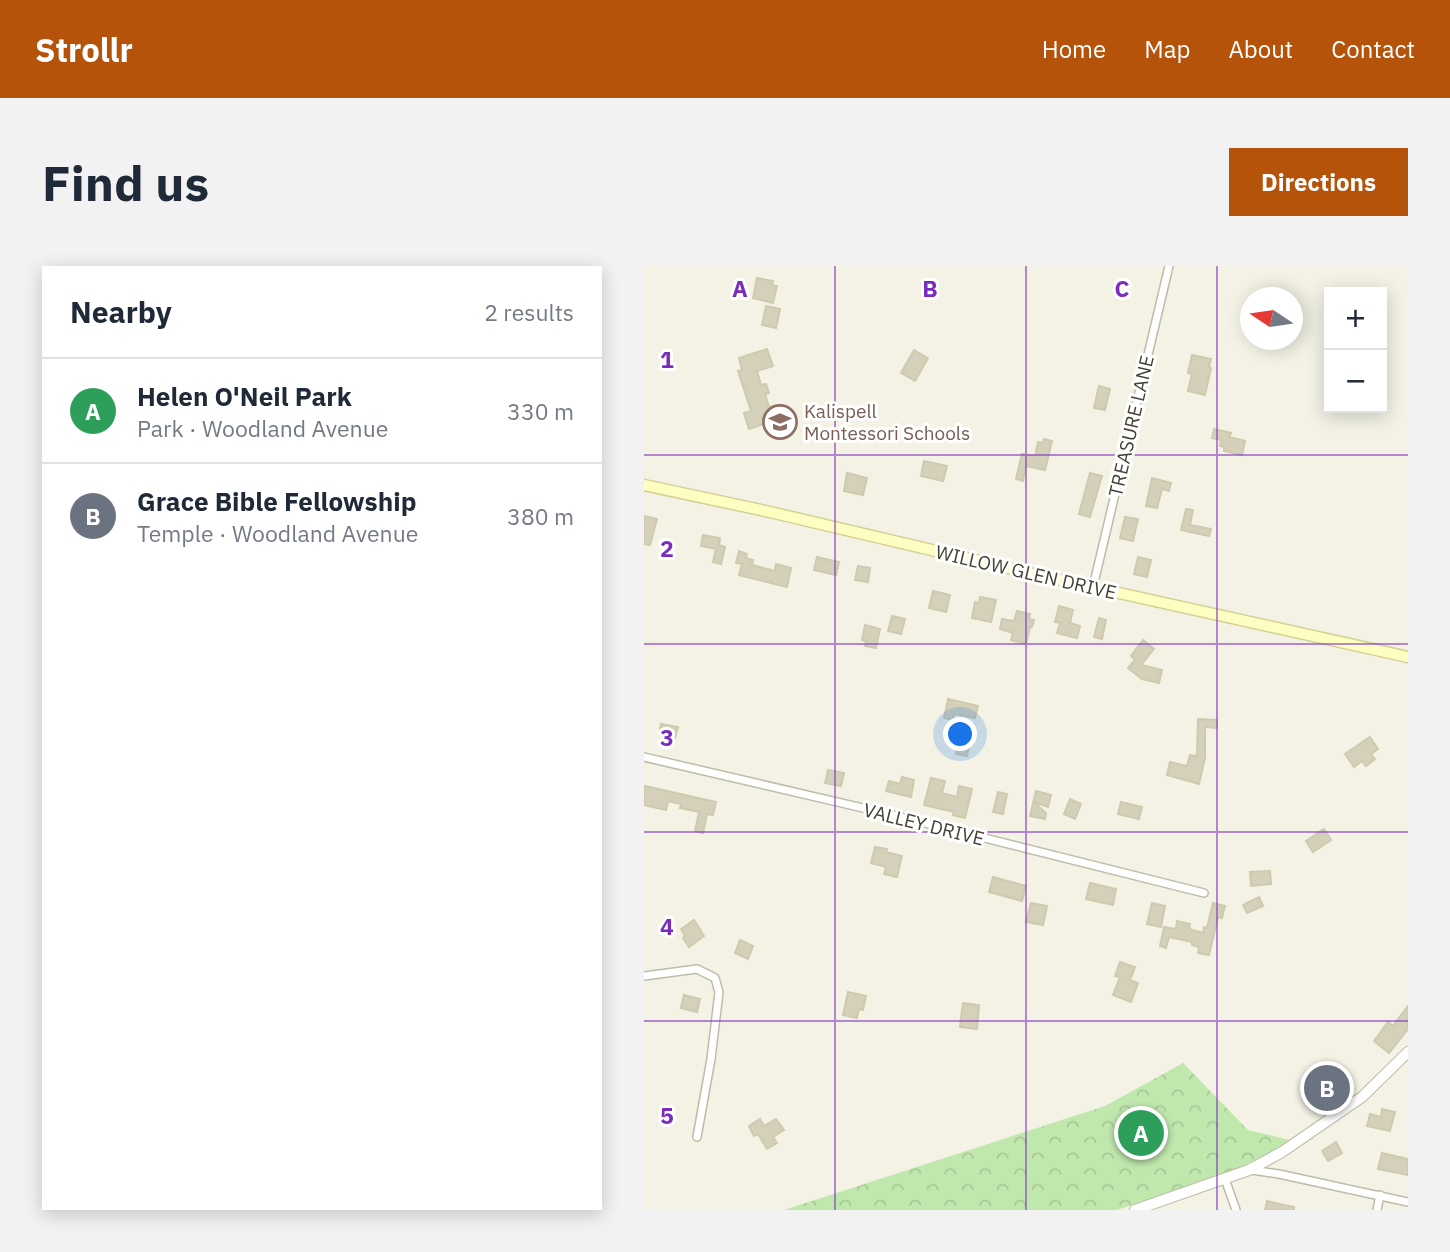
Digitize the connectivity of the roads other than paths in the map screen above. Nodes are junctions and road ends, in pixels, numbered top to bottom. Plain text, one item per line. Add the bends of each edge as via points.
1 (1169, 266) edge
2 (644, 485) edge
3 (1093, 587) junction
4 (1408, 657) edge
5 (644, 757) edge
6 (1204, 893) dead end
7 (644, 976) edge
8 (1408, 1052) edge
9 (697, 1138) dead end
10 (1249, 1170) junction
11 (1225, 1179) junction
12 (1380, 1195) junction
13 (1408, 1202) edge
14 (1135, 1210) edge
15 (1236, 1210) edge
16 (1377, 1210) edge

1 - 3 street, TREASURE LANE
2 - 3 main road, WILLOW GLEN DRIVE
3 - 4 main road, WILLOW GLEN DRIVE
5 - 6 street, VALLEY DRIVE
7 - 9 street via 697,969 715,978 719,992
8 - 10 street via 1362,1097
10 - 11 street
10 - 12 street
11 - 14 street
11 - 15 street
12 - 13 street
12 - 16 street

